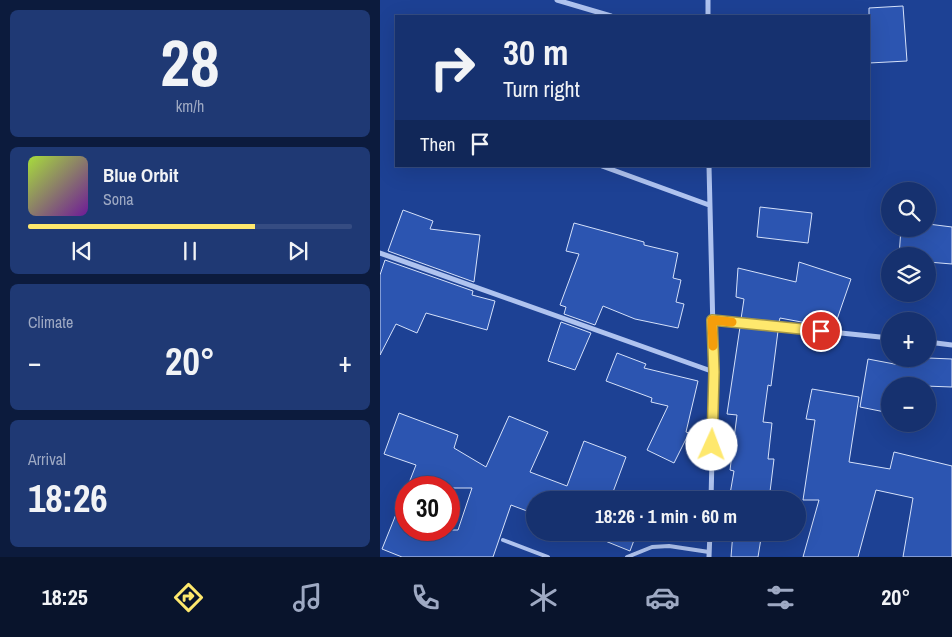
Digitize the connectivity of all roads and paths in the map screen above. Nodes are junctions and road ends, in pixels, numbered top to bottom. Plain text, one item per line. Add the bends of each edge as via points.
1 (557, 0) edge
2 (708, 0) edge
3 (608, 15) edge
4 (708, 15) edge
5 (605, 167) edge
6 (709, 167) edge
7 (709, 205) junction
8 (380, 253) edge
9 (712, 320) junction
10 (881, 337) edge
11 (936, 343) edge
12 (952, 345) edge
13 (714, 372) junction
14 (711, 491) edge
15 (503, 540) dead end
16 (710, 541) edge
17 (709, 554) edge
18 (548, 557) edge
19 (627, 557) edge

1 - 3 street
2 - 4 street
5 - 7 street
6 - 7 street
7 - 9 street
8 - 13 street
9 - 10 street
9 - 13 street
11 - 12 street
13 - 14 street
15 - 18 lane
16 - 17 street
17 - 19 lane via 669,546 652,547

